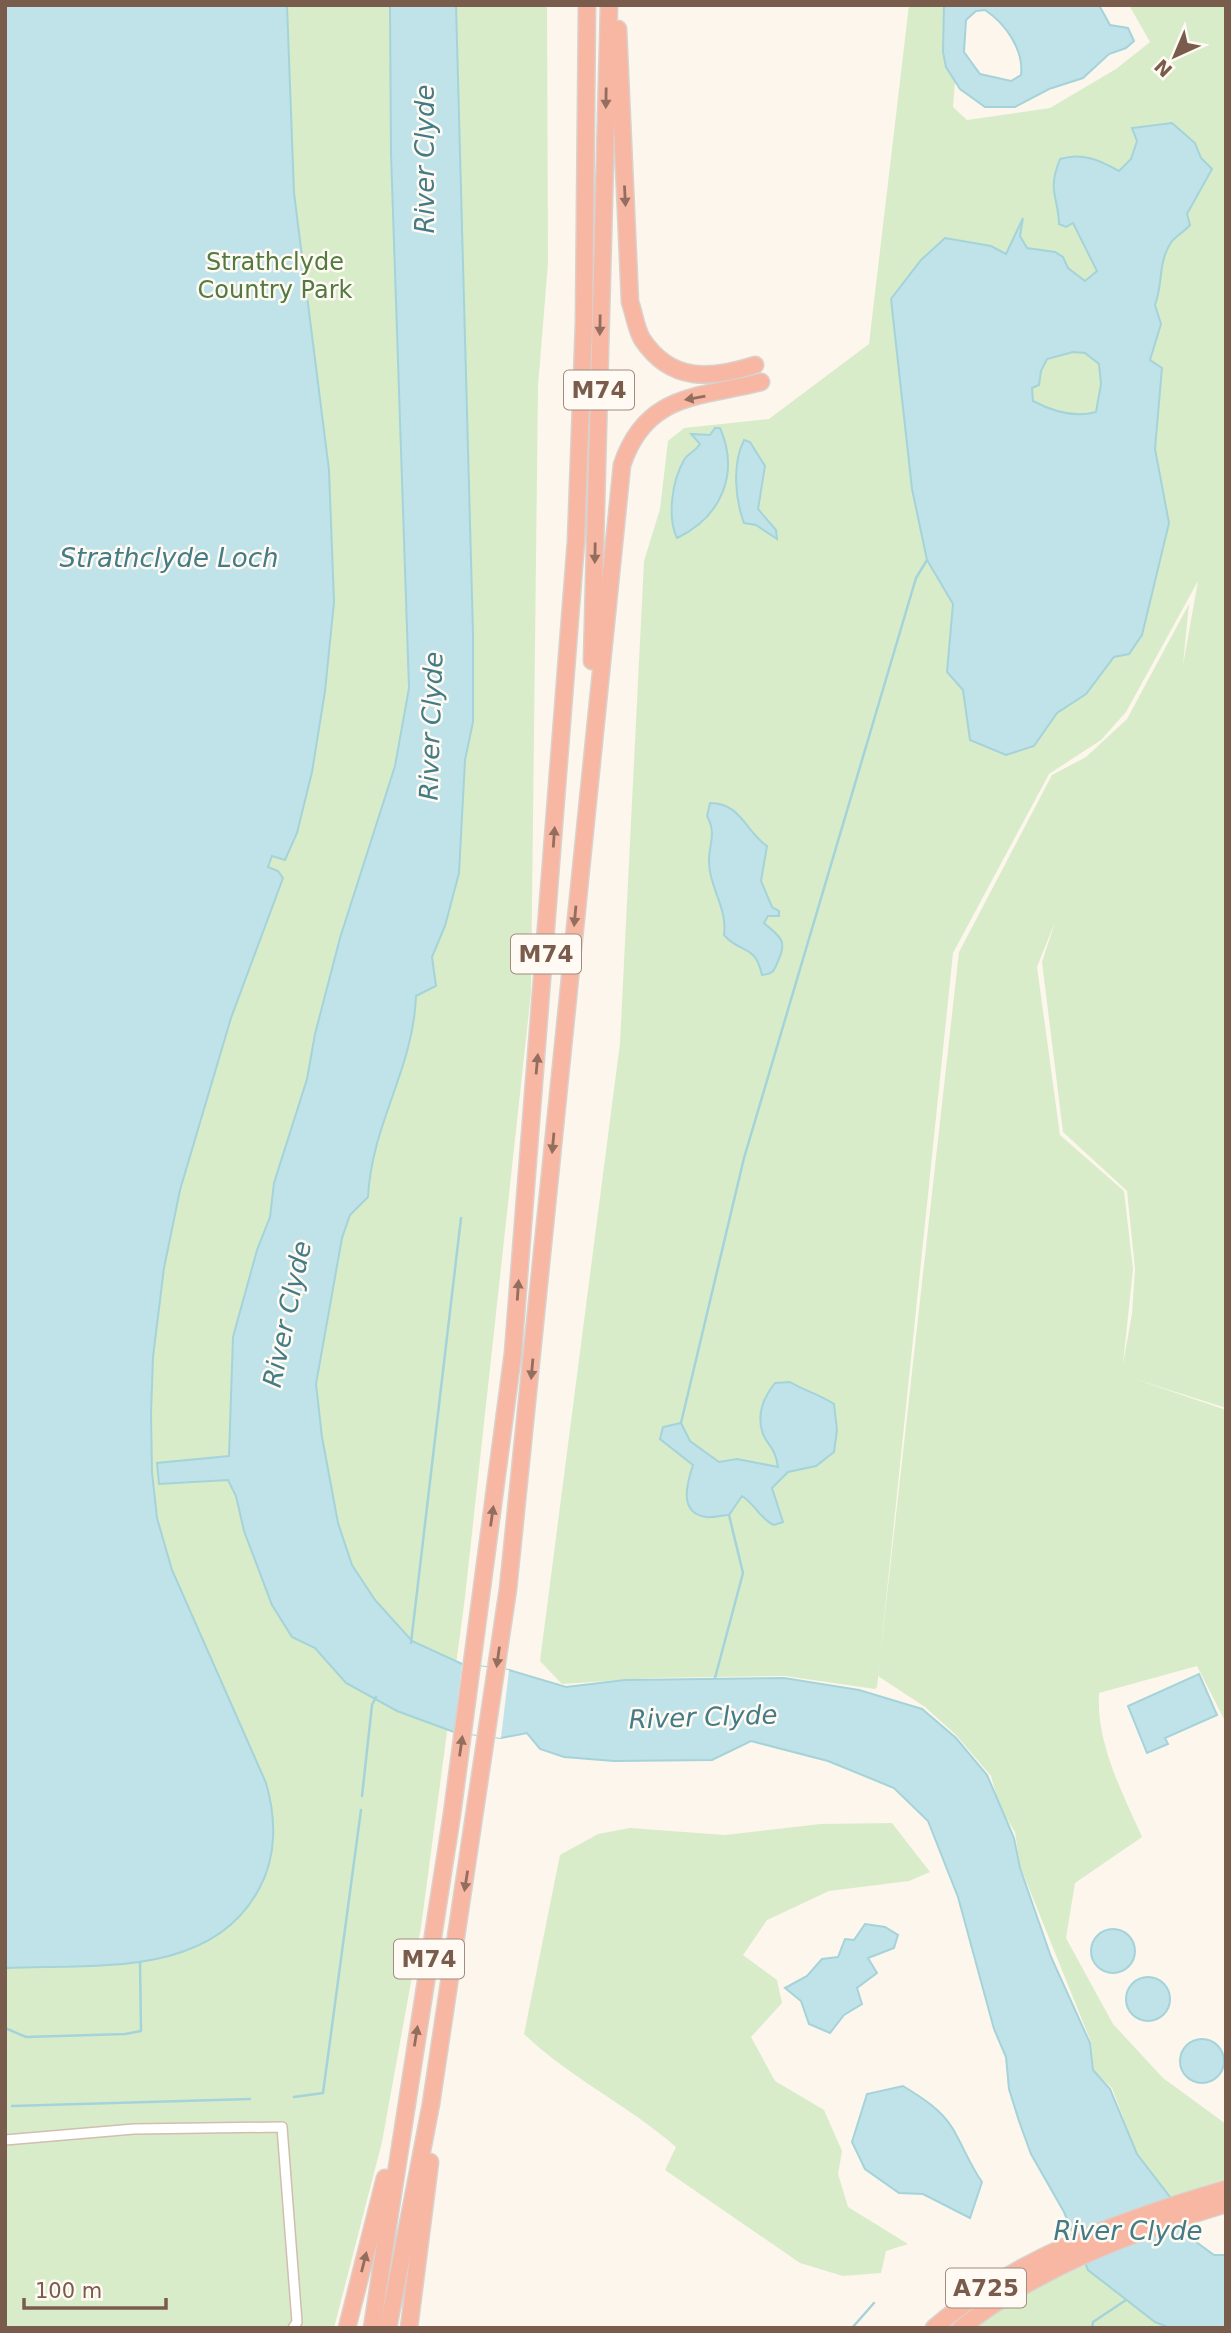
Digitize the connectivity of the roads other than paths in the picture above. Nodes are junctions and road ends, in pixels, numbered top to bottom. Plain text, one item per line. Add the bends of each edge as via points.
1 (587, 5) edge
2 (608, 5) edge
3 (617, 5) edge
4 (755, 365) dead end
5 (761, 382) dead end
6 (589, 775) junction
7 (405, 2104) junction
8 (431, 2104) junction
9 (5, 2140) edge
10 (1226, 2189) edge
11 (1213, 2203) edge
12 (1048, 2263) junction
13 (293, 2328) edge
14 (347, 2328) edge
15 (372, 2328) edge
16 (388, 2328) edge
17 (409, 2328) edge
18 (934, 2328) edge
19 (961, 2328) edge

7 -> 1 highway, M74 via 452,1814 513,1353 576,541 584,322
2 -> 6 highway, M74
3 -> 4 highway via 630,302 641,338 666,365 694,375 721,376
5 -> 6 highway via 674,401 642,426 629,446 622,465
6 -> 8 highway, M74 via 508,1589
14 -> 7 highway
7 - 15 highway, M74
8 - 16 highway, M74
8 - 17 highway via 430,2167
9 - 13 street via 134,2129 282,2127 297,2322
10 - 11 highway, A725
11 - 12 highway, A725
12 - 18 highway, A725 via 981,2292
12 - 19 highway, A725

